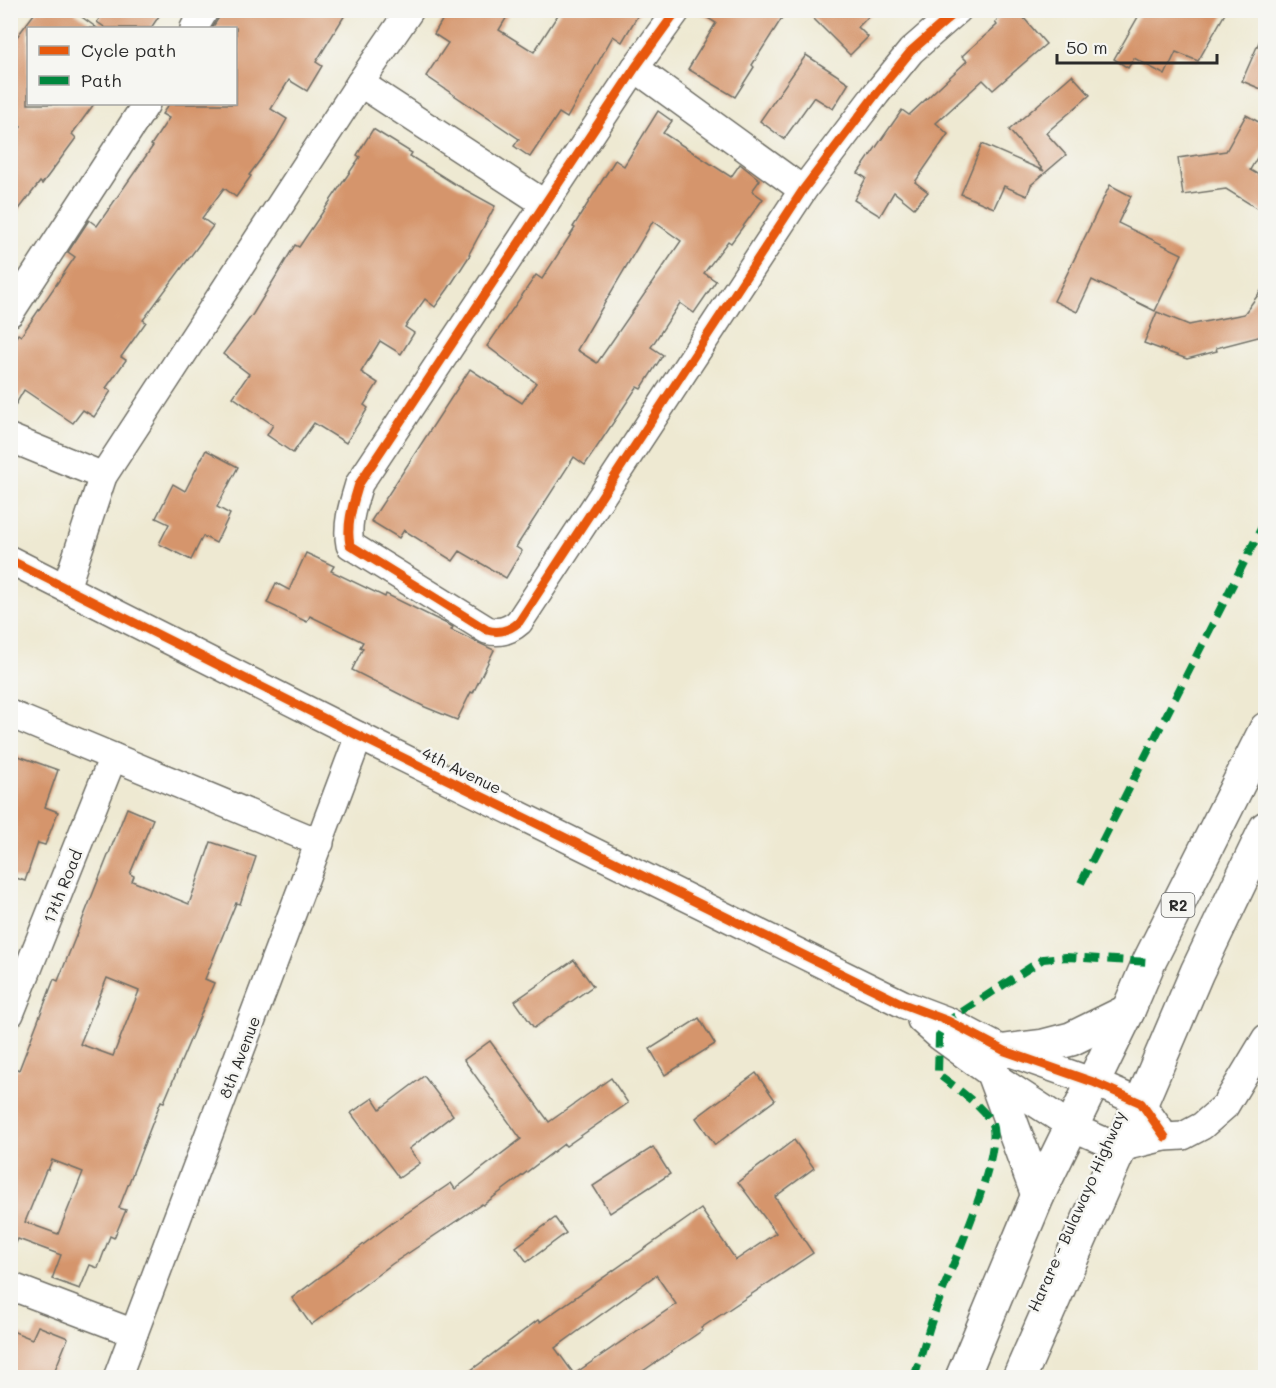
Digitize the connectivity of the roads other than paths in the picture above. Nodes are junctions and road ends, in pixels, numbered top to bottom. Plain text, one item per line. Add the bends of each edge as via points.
1 (205, 10) edge
2 (410, 10) edge
3 (677, 10) edge
4 (958, 10) edge
5 (195, 27) edge
6 (635, 68) junction
7 (360, 83) junction
8 (145, 105) edge
9 (803, 190) junction
10 (545, 204) junction
11 (10, 313) edge
12 (10, 438) edge
13 (103, 476) junction
14 (10, 560) edge
15 (66, 588) junction
16 (10, 714) edge
17 (1266, 729) edge
18 (359, 736) junction
19 (113, 757) junction
20 (1266, 828) edge
21 (320, 843) junction
22 (1128, 1011) junction
23 (10, 1014) edge
24 (1266, 1038) edge
25 (1000, 1063) junction
26 (1093, 1082) junction
27 (1141, 1103) junction
28 (1072, 1127) junction
29 (1165, 1137) junction
30 (1120, 1148) junction
31 (1038, 1195) junction
32 (10, 1286) edge
33 (134, 1332) junction
34 (117, 1377) edge
35 (962, 1377) edge
36 (1019, 1377) edge

1 - 5 street
2 - 7 street
3 - 6 street
4 - 9 street via 911,51
6 - 9 street
6 - 10 street
7 - 10 street
7 - 13 street
8 - 11 street
9 - 10 street via 519,622 512,629 495,633 351,545 348,532 359,484
12 - 13 street
13 - 15 street
14 - 15 street, 4th Avenue
15 - 18 street, 4th Avenue
16 - 19 street
17 - 22 highway, R2
18 - 21 street, 8th Avenue
18 - 25 street, 4th Avenue via 903,1004 939,1036
19 - 21 street
19 - 23 street, 17th Road
20 - 27 highway, Harare - Bulawayo Highway via 1197,972
21 - 33 street, 8th Avenue
22 - 25 highway via 1071,1039
22 - 26 highway, R2
24 - 29 street via 1226,1106 1193,1131
25 - 26 street
25 - 28 street
25 - 31 highway
26 - 27 street
26 - 28 highway, R2
27 - 29 street
27 - 30 highway, Harare - Bulawayo Highway
28 - 30 street
28 - 31 highway, R2
29 - 30 street
30 - 36 highway, Harare - Bulawayo Highway
31 - 35 highway, R2
32 - 33 street
33 - 34 street, 8th Avenue

